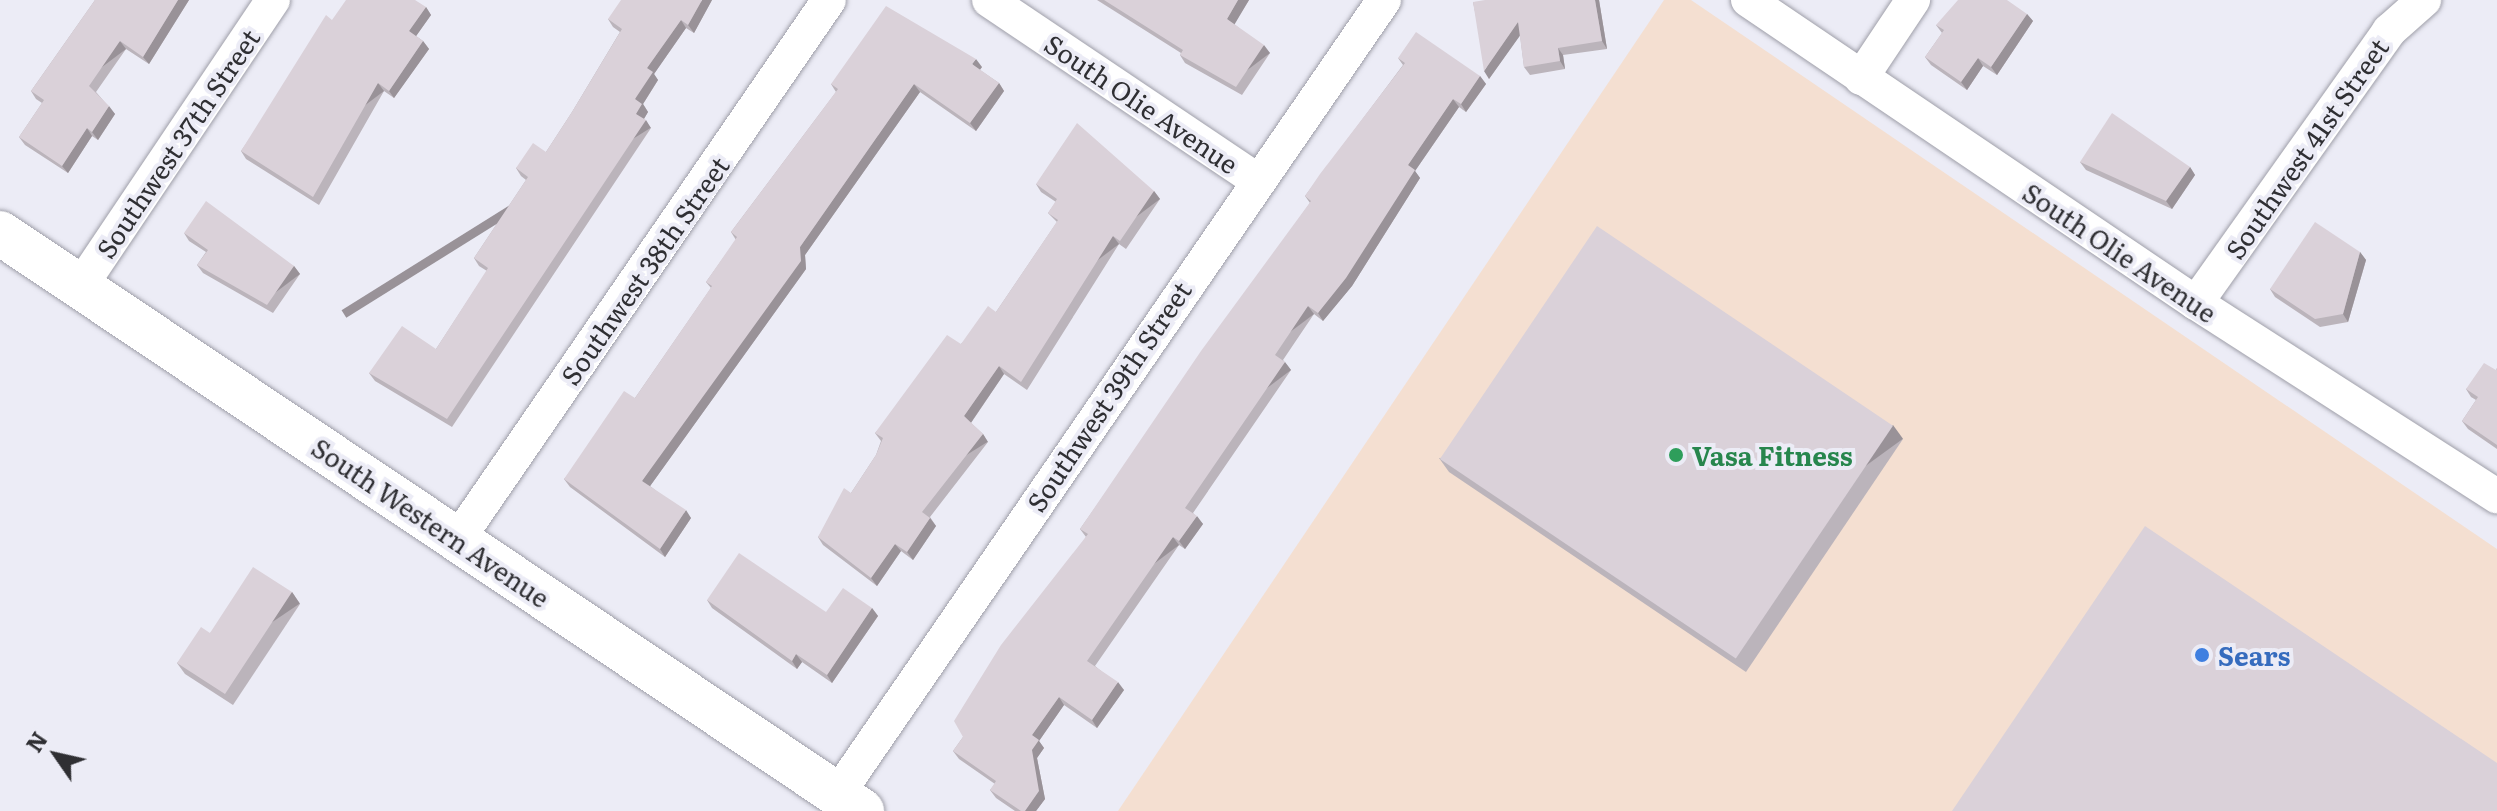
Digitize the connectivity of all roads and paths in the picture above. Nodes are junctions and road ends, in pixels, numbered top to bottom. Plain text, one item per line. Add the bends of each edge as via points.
1 (273, 0) edge
2 (829, 0) edge
3 (989, 0) edge
4 (1384, 0) edge
5 (1748, 0) edge
6 (1913, 0) edge
7 (2424, 0) edge
8 (1861, 78) junction
9 (1255, 179) junction
10 (0, 233) edge
11 (80, 287) junction
12 (2196, 303) junction
13 (2497, 496) edge
14 (458, 539) junction
15 (850, 803) edge

1 - 11 street, Southwest 37th Street
2 - 14 street, Southwest 38th Street
3 - 9 street, South Olie Avenue
4 - 9 street, Southwest 39th Street
5 - 8 street, South Olie Avenue
6 - 8 street
7 - 12 street, Southwest 41st Street via 2389,31
8 - 12 street, South Olie Avenue
9 - 15 street, Southwest 39th Street
10 - 11 main road, South Western Avenue
11 - 14 main road, South Western Avenue
12 - 13 street, South Olie Avenue
14 - 15 main road, South Western Avenue

